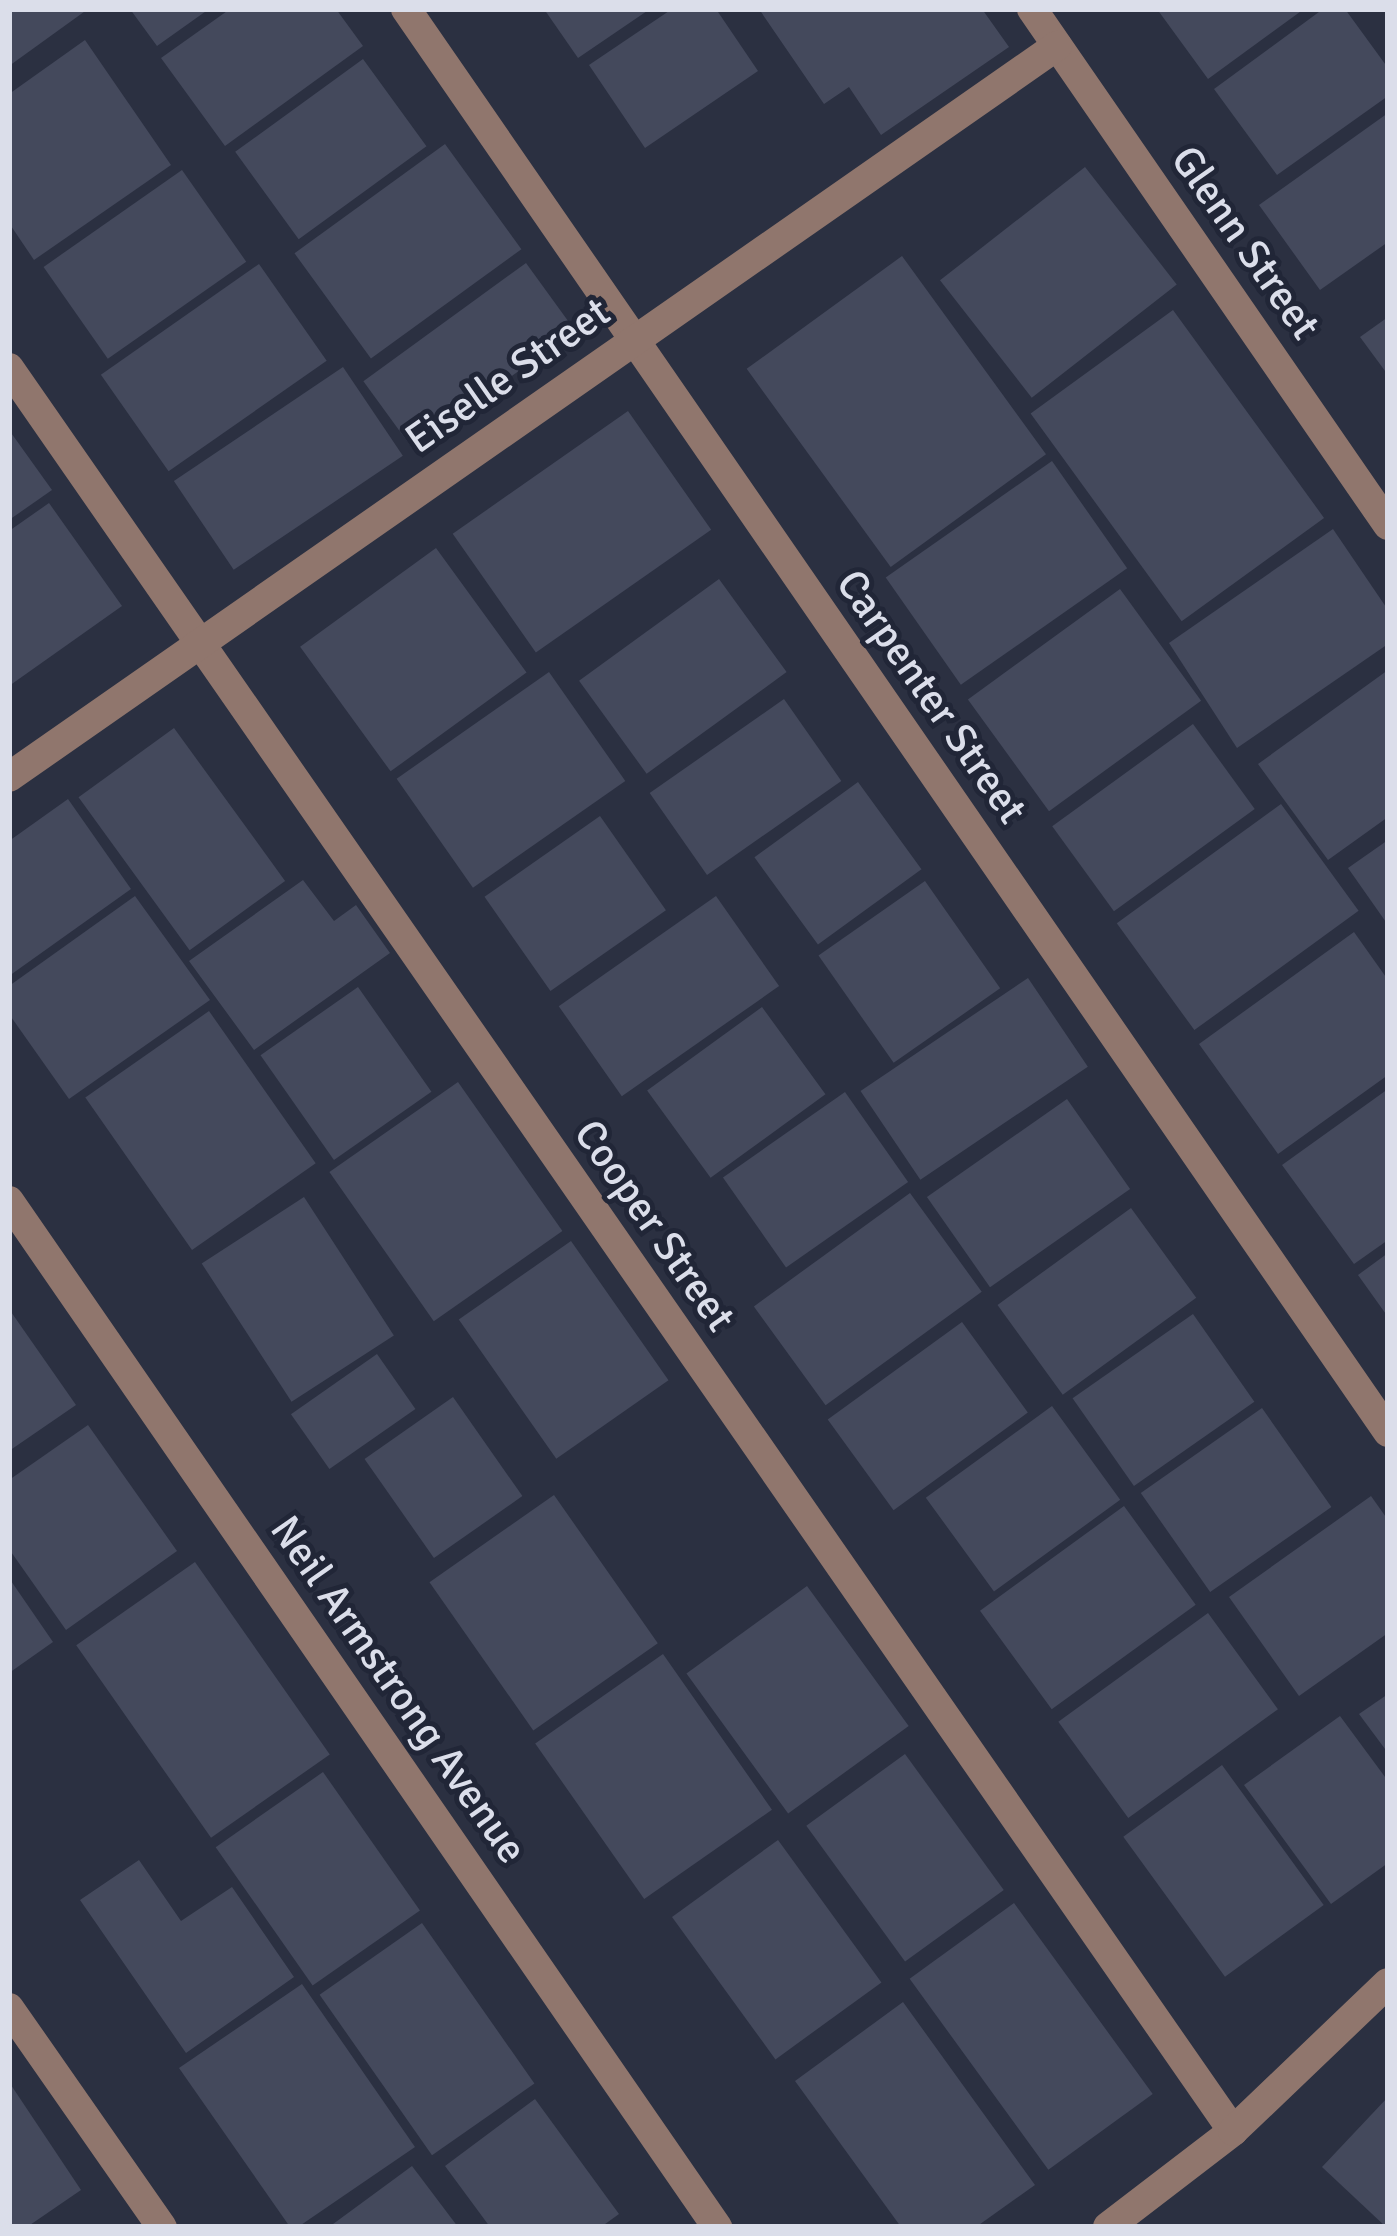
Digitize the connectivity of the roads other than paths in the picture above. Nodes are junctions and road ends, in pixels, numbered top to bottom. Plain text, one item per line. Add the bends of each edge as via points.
1 (406, 9) edge
2 (1032, 9) edge
3 (1057, 46) junction
4 (633, 340) junction
5 (9, 368) edge
6 (1388, 525) edge
7 (198, 646) junction
8 (9, 777) edge
9 (9, 1202) edge
10 (1388, 1432) edge
11 (1388, 1983) edge
12 (9, 2008) edge
13 (1233, 2131) junction
14 (162, 2227) edge
15 (717, 2227) edge
16 (1108, 2227) edge

1 - 4 street, Carpenter Street
2 - 3 street, Glenn Street
3 - 4 street, Eiselle Street
3 - 6 street, Glenn Street
4 - 7 street, Eiselle Street
4 - 10 street, Carpenter Street
5 - 7 street, Cooper Street
7 - 8 street, Eiselle Street
7 - 13 street, Cooper Street
9 - 15 street, Neil Armstrong Avenue
11 - 13 street
12 - 14 street
13 - 16 street

